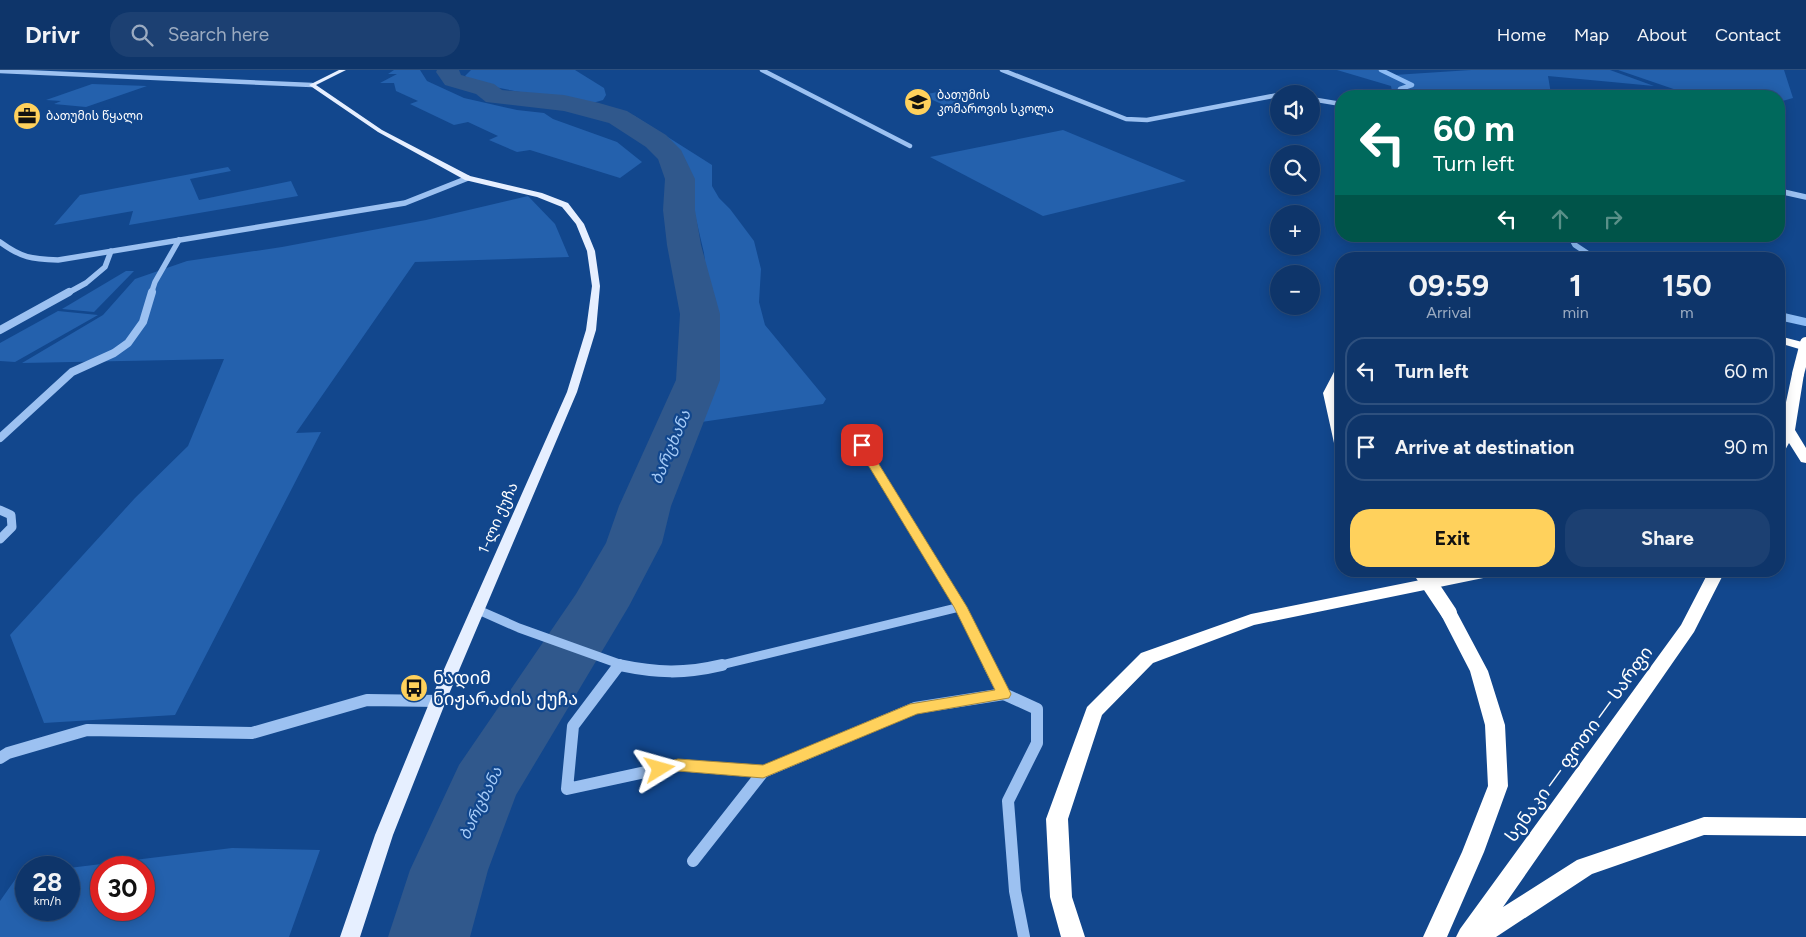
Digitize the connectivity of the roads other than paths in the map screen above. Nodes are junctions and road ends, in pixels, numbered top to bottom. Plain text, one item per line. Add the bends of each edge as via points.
1 (343, 70) edge
2 (762, 70) edge
3 (1002, 70) edge
4 (0, 71) edge
5 (312, 85) junction
6 (1270, 96) edge
7 (1320, 100) edge
8 (1335, 103) edge
9 (910, 146) dead end
10 (468, 178) junction
11 (1785, 192) edge
12 (1806, 197) edge
13 (179, 240) junction
14 (0, 242) edge
15 (111, 251) junction
16 (0, 330) edge
17 (1785, 340) edge
18 (1806, 345) edge
19 (1335, 381) edge
20 (1335, 420) edge
21 (852, 429) dead end
22 (1788, 430) junction
23 (1785, 436) edge
24 (0, 438) edge
25 (1806, 459) edge
26 (0, 510) edge
27 (0, 539) edge
28 (1425, 577) edge
29 (1463, 577) edge
30 (1714, 577) edge
31 (960, 607) junction
32 (476, 609) junction
33 (519, 628) joint
34 (602, 658) joint
35 (619, 665) junction
36 (1004, 694) junction
37 (438, 701) junction
38 (0, 758) edge
39 (763, 772) junction
40 (1806, 827) edge
41 (693, 861) dead end
42 (350, 937) edge
43 (1024, 937) edge
44 (1073, 937) edge
45 (1435, 937) edge
46 (1468, 937) edge
47 (1476, 937) edge

1 - 5 main road
2 - 9 street
3 - 6 street via 1126,119 1136,120
4 - 5 street
5 - 10 main road via 380,131
7 - 8 street
10 - 13 street via 404,203
10 - 32 main road, 1-ლი ქუჩა via 539,195 565,205 580,224 592,251 596,286 591,330 572,392
11 - 12 street
13 - 15 street
13 - 24 street via 155,282 143,322 128,343 72,372
14 - 15 street via 16,254 34,259 58,260
15 - 16 street via 105,267 86,283
17 - 18 highway
18 - 22 highway, bridge
19 - 20 highway via 1328,394
21 - 31 street
22 - 23 highway
22 - 25 highway
26 - 27 street via 11,515 12,527
28 - 45 highway, bridge via 1449,612 1479,670 1495,725 1498,786
29 - 44 highway via 1251,620 1148,658 1094,712 1057,818 1061,897
30 - 46 highway, სენაკი — ფოთი — სარფი via 1688,628
31 - 35 street via 710,668 655,672
31 - 36 street
32 - 33 street
32 - 37 main road, 1-ლი ქუჩა
33 - 34 street
34 - 35 street
35 - 39 street via 573,726 568,789 678,765
36 - 39 street via 915,708
36 - 43 street via 1037,709 1037,743 1008,801 1016,891
37 - 38 street via 366,700 252,733 87,730
37 - 42 main road, 1-ლი ქუჩა via 384,835
39 - 41 street
40 - 47 highway via 1704,826 1586,866

